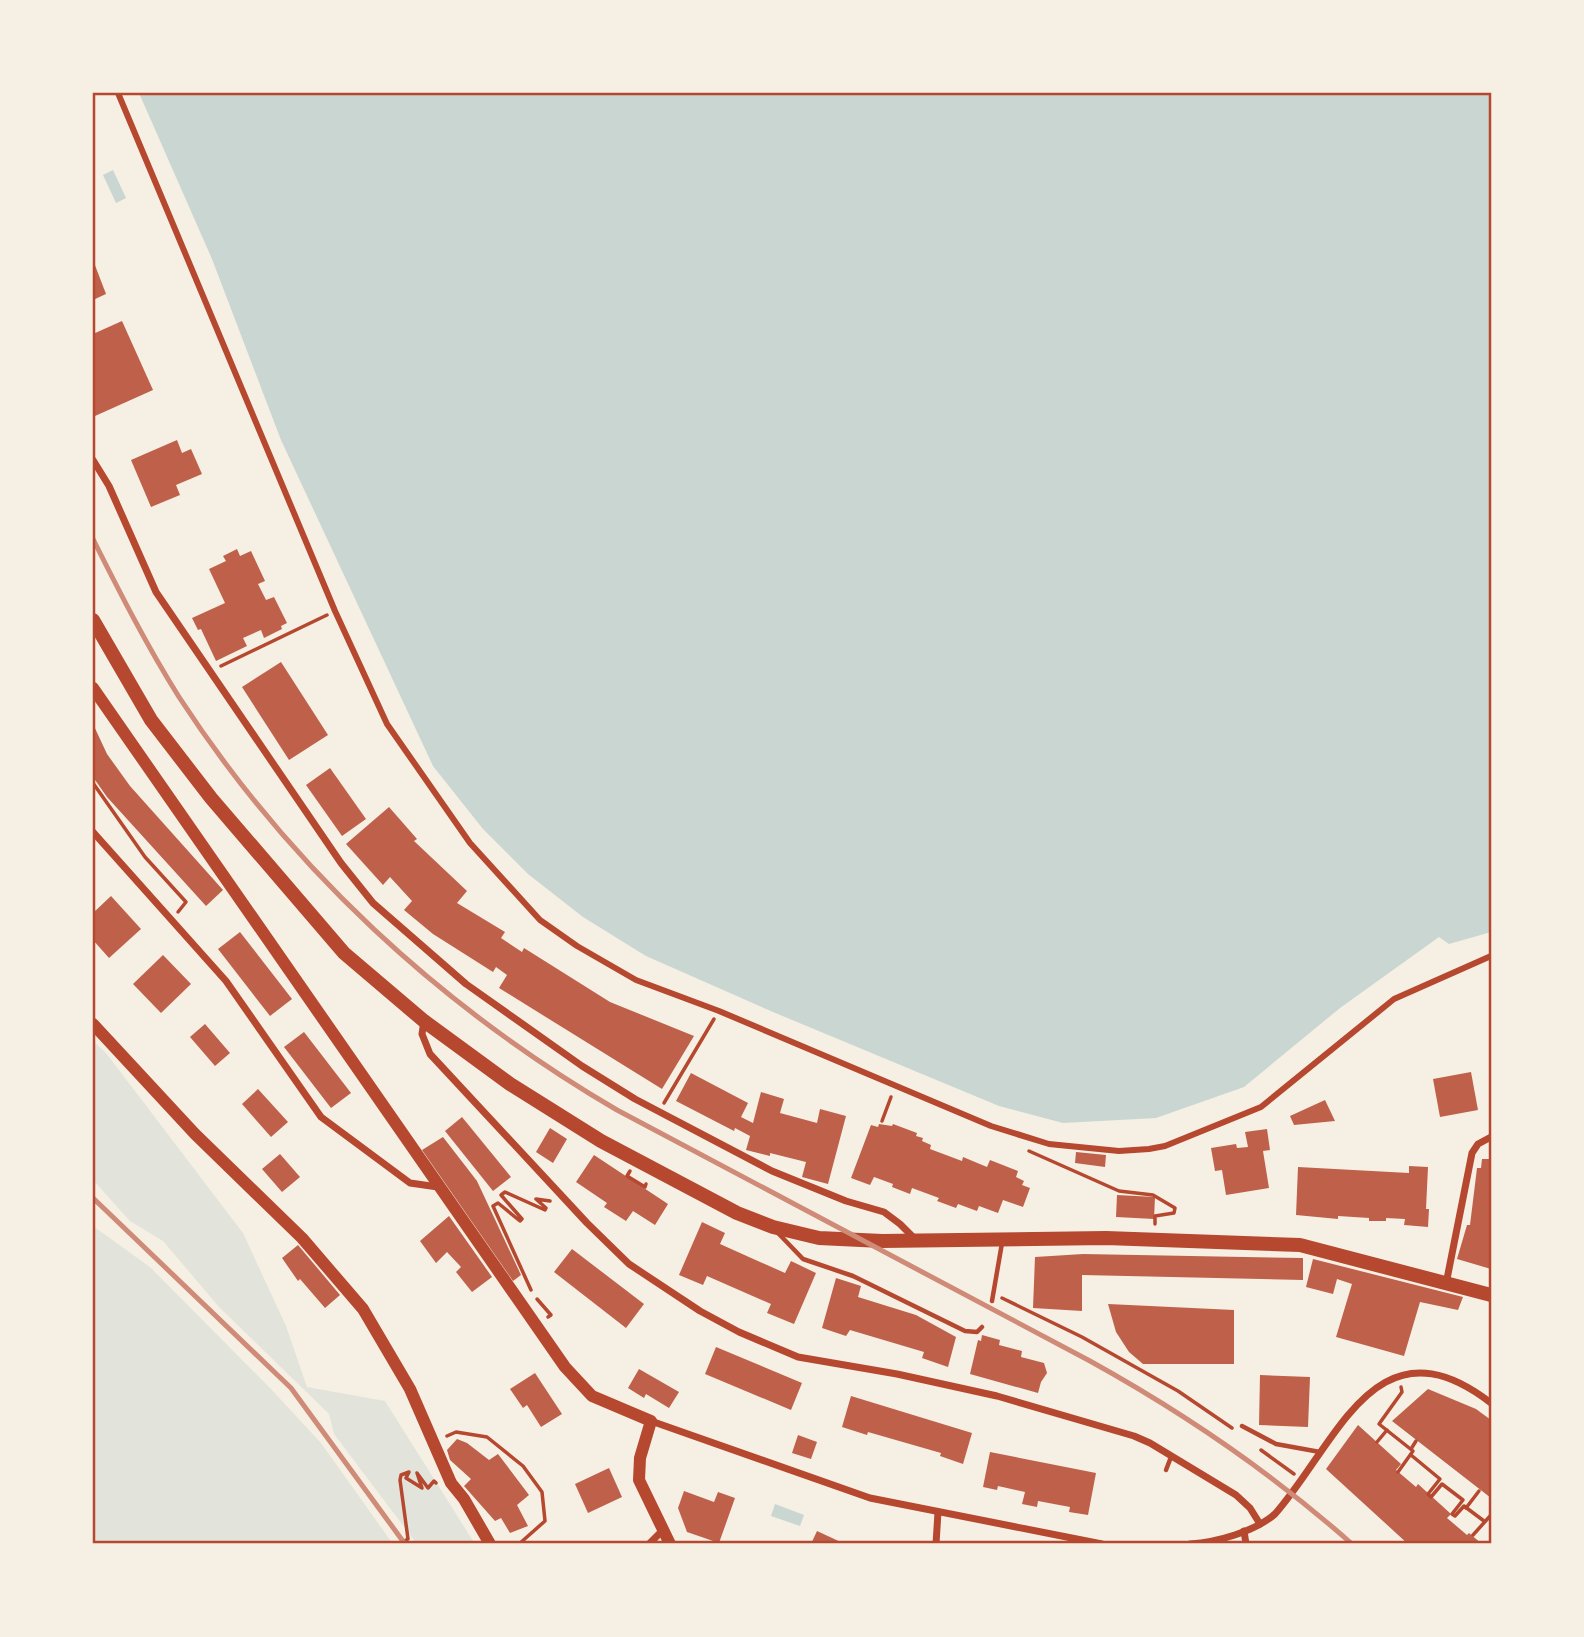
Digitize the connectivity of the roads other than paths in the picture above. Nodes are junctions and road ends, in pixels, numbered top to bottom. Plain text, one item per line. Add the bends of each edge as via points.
1 (118, 93) edge
2 (93, 460) edge
3 (93, 623) edge
4 (93, 688) edge
5 (93, 832) edge
6 (1491, 957) edge
7 (424, 1021) junction
8 (93, 1024) edge
9 (1491, 1137) edge
10 (438, 1187) junction
11 (773, 1227) junction
12 (1002, 1239) junction
13 (917, 1241) junction
14 (1446, 1284) junction
15 (1491, 1295) edge
16 (992, 1301) dead end
17 (982, 1326) dead end
18 (1491, 1403) edge
19 (651, 1421) junction
20 (1242, 1426) dead end
21 (1321, 1452) junction
22 (1171, 1456) junction
23 (1166, 1470) dead end
24 (937, 1512) junction
25 (1260, 1524) junction
26 (663, 1530) junction
27 (1244, 1531) junction
28 (490, 1544) edge
29 (649, 1544) edge
30 (670, 1544) edge
31 (936, 1544) edge
32 (1102, 1544) edge
33 (1190, 1544) edge
34 (1246, 1544) edge

1 - 6 street via 335,611 387,724 470,843 540,920 577,946 636,980 991,1126 1034,1141 1119,1151 1149,1150 1261,1107 1394,999
2 - 13 street via 156,592 373,903 484,998 582,1066 772,1171 884,1212
3 - 7 main road via 151,720 211,798 344,953
4 - 10 street
5 - 10 street via 226,981 321,1117 410,1183
7 - 11 main road via 510,1084 601,1140 737,1213
7 - 22 street via 422,1034 430,1054 629,1264 670,1293 739,1332 798,1357 997,1396 1134,1436
8 - 28 street via 343,1284 410,1389 451,1483
9 - 14 street via 1472,1153
10 - 19 street via 589,1394
11 - 13 main road via 819,1238
11 - 17 lane via 814,1265 853,1276 965,1331 976,1332
12 - 13 main road
12 - 14 main road via 1300,1245
12 - 16 lane
14 - 15 main road
18 - 21 street via 1447,1377 1400,1377 1365,1394
19 - 24 street via 847,1491
19 - 26 street via 639,1480
20 - 21 lane via 1276,1444
21 - 25 street via 1279,1510
22 - 23 lane
22 - 25 street via 1236,1495
24 - 31 street
24 - 32 street
25 - 27 street
26 - 29 street
26 - 30 street
27 - 33 street
27 - 34 street

